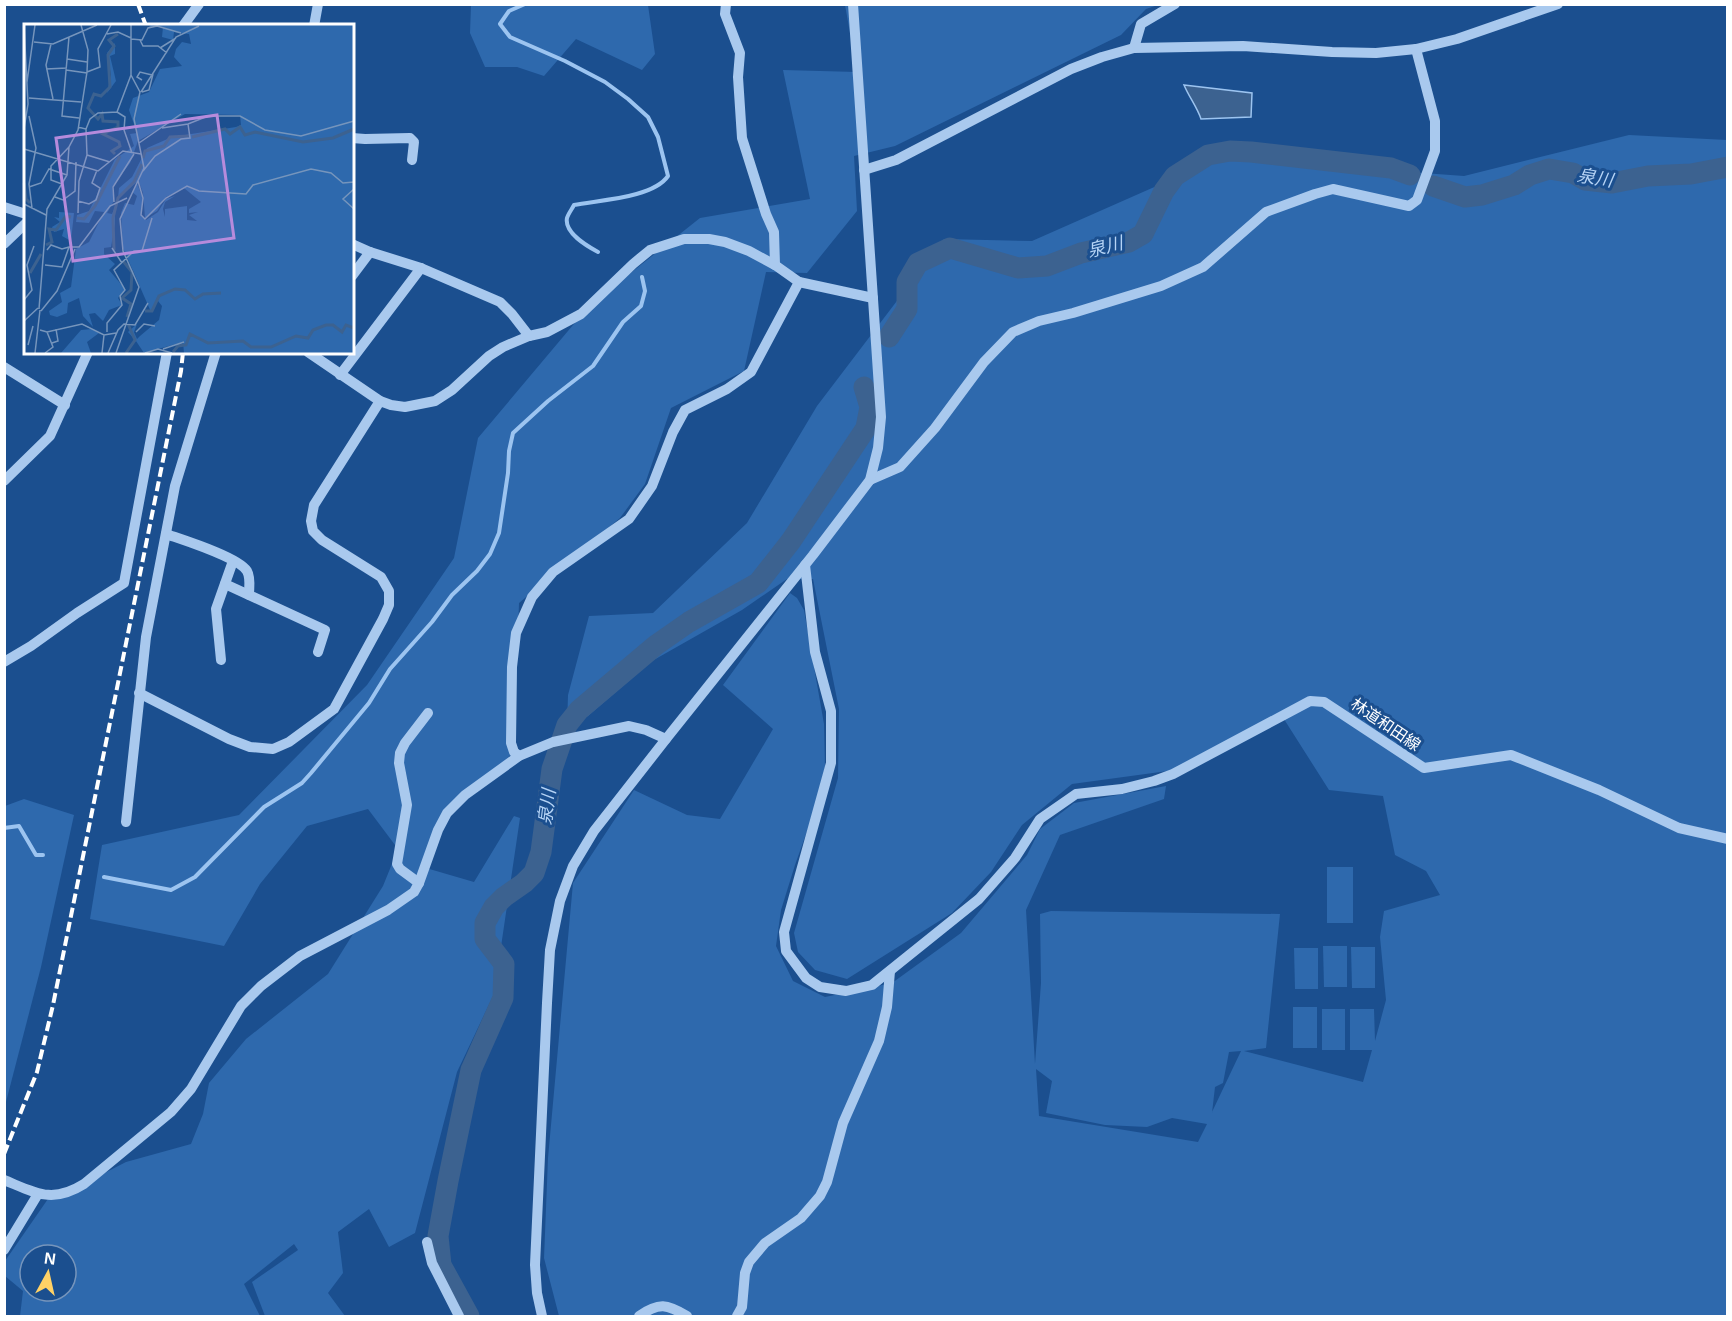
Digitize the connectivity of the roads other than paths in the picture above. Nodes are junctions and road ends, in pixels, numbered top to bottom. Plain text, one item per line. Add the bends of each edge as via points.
1 (199, 4) edge
2 (318, 4) edge
3 (726, 4) edge
4 (853, 4) edge
5 (1175, 4) edge
6 (1558, 4) edge
7 (184, 24) edge
8 (314, 24) edge
9 (1134, 48) junction
10 (1416, 49) junction
11 (354, 138) edge
12 (412, 160) dead end
13 (864, 170) junction
14 (4, 207) edge
15 (24, 213) edge
16 (24, 225) edge
17 (4, 244) edge
18 (354, 245) edge
19 (370, 252) junction
20 (776, 266) junction
21 (421, 268) junction
22 (354, 273) edge
23 (799, 282) junction
24 (873, 298) junction
25 (529, 336) junction
26 (87, 354) edge
27 (167, 354) edge
28 (215, 354) edge
29 (311, 354) edge
30 (4, 367) edge
31 (340, 375) junction
32 (380, 401) junction
33 (65, 405) junction
34 (870, 480) junction
35 (4, 482) edge
36 (166, 534) junction
37 (233, 561) junction
38 (805, 566) junction
39 (225, 584) junction
40 (249, 595) junction
41 (318, 652) dead end
42 (221, 660) dead end
43 (4, 662) edge
44 (139, 693) junction
45 (428, 713) dead end
46 (666, 739) junction
47 (519, 756) junction
48 (126, 822) dead end
49 (1728, 838) edge
50 (419, 883) junction
51 (890, 971) junction
52 (4, 1180) edge
53 (38, 1194) junction
54 (427, 1242) dead end
55 (4, 1250) edge
56 (459, 1317) edge
57 (542, 1317) edge
58 (639, 1317) edge
59 (687, 1317) edge
60 (737, 1317) edge

1 - 7 street
2 - 8 street
3 - 20 street via 725,14 740,53 742,138 774,232
4 - 13 street
5 - 9 street via 1141,24
6 - 10 street
9 - 10 street via 1242,46 1376,53
9 - 13 street via 1071,69 896,160
10 - 34 street via 1435,122 1435,151 1417,201 1409,206 1333,189 1315,194 1266,212 1203,267 1161,286 1013,332 900,467
11 - 12 street via 410,138 414,142
13 - 24 street
14 - 15 street
16 - 17 street
18 - 19 street
19 - 21 street
19 - 22 street
20 - 23 street
20 - 25 street via 725,242 684,239 650,250 581,314 547,332
21 - 25 street via 500,302
21 - 31 street
23 - 24 street
23 - 47 street via 751,372 684,410 652,486 629,519 553,572 532,597 516,633 512,667 511,743
24 - 34 street via 881,417
25 - 32 street via 489,356 435,401 405,406
26 - 33 street
27 - 43 street via 124,583
28 - 36 street via 175,486
29 - 31 street
30 - 33 street
31 - 32 street
32 - 44 street via 314,505 311,521 313,531 322,540 381,577 388,591 389,605 383,619 334,709 289,742 273,748 250,747
33 - 35 street via 50,436
34 - 38 street
36 - 37 street
36 - 44 street
37 - 39 street
37 - 40 street via 246,569
38 - 46 street
38 - 51 street, 林道和田線 via 815,652 831,711 831,763 784,932 786,951 806,978 820,987 846,991 872,985
39 - 40 street
39 - 42 street via 216,609
40 - 41 street via 325,630
44 - 48 street
45 - 50 street via 405,742 399,763 407,805 397,864
46 - 47 street via 629,726 553,742
46 - 57 street via 594,831 573,866 554,927 537,1222 537,1293
47 - 50 street via 449,810
49 - 51 street, 林道和田線 via 1679,828 1511,755 1424,768 1324,702 1310,701 1173,774 1122,789 1076,795 1040,819 1015,858 979,899
50 - 53 street via 402,901 300,956 261,986 242,1006 191,1089 171,1112 84,1184 57,1195
51 - 60 street via 879,1041 843,1123 827,1182 801,1218 765,1244 749,1262
52 - 53 street
53 - 55 street
54 - 56 street via 432,1263
58 - 59 street via 658,1306 672,1307

